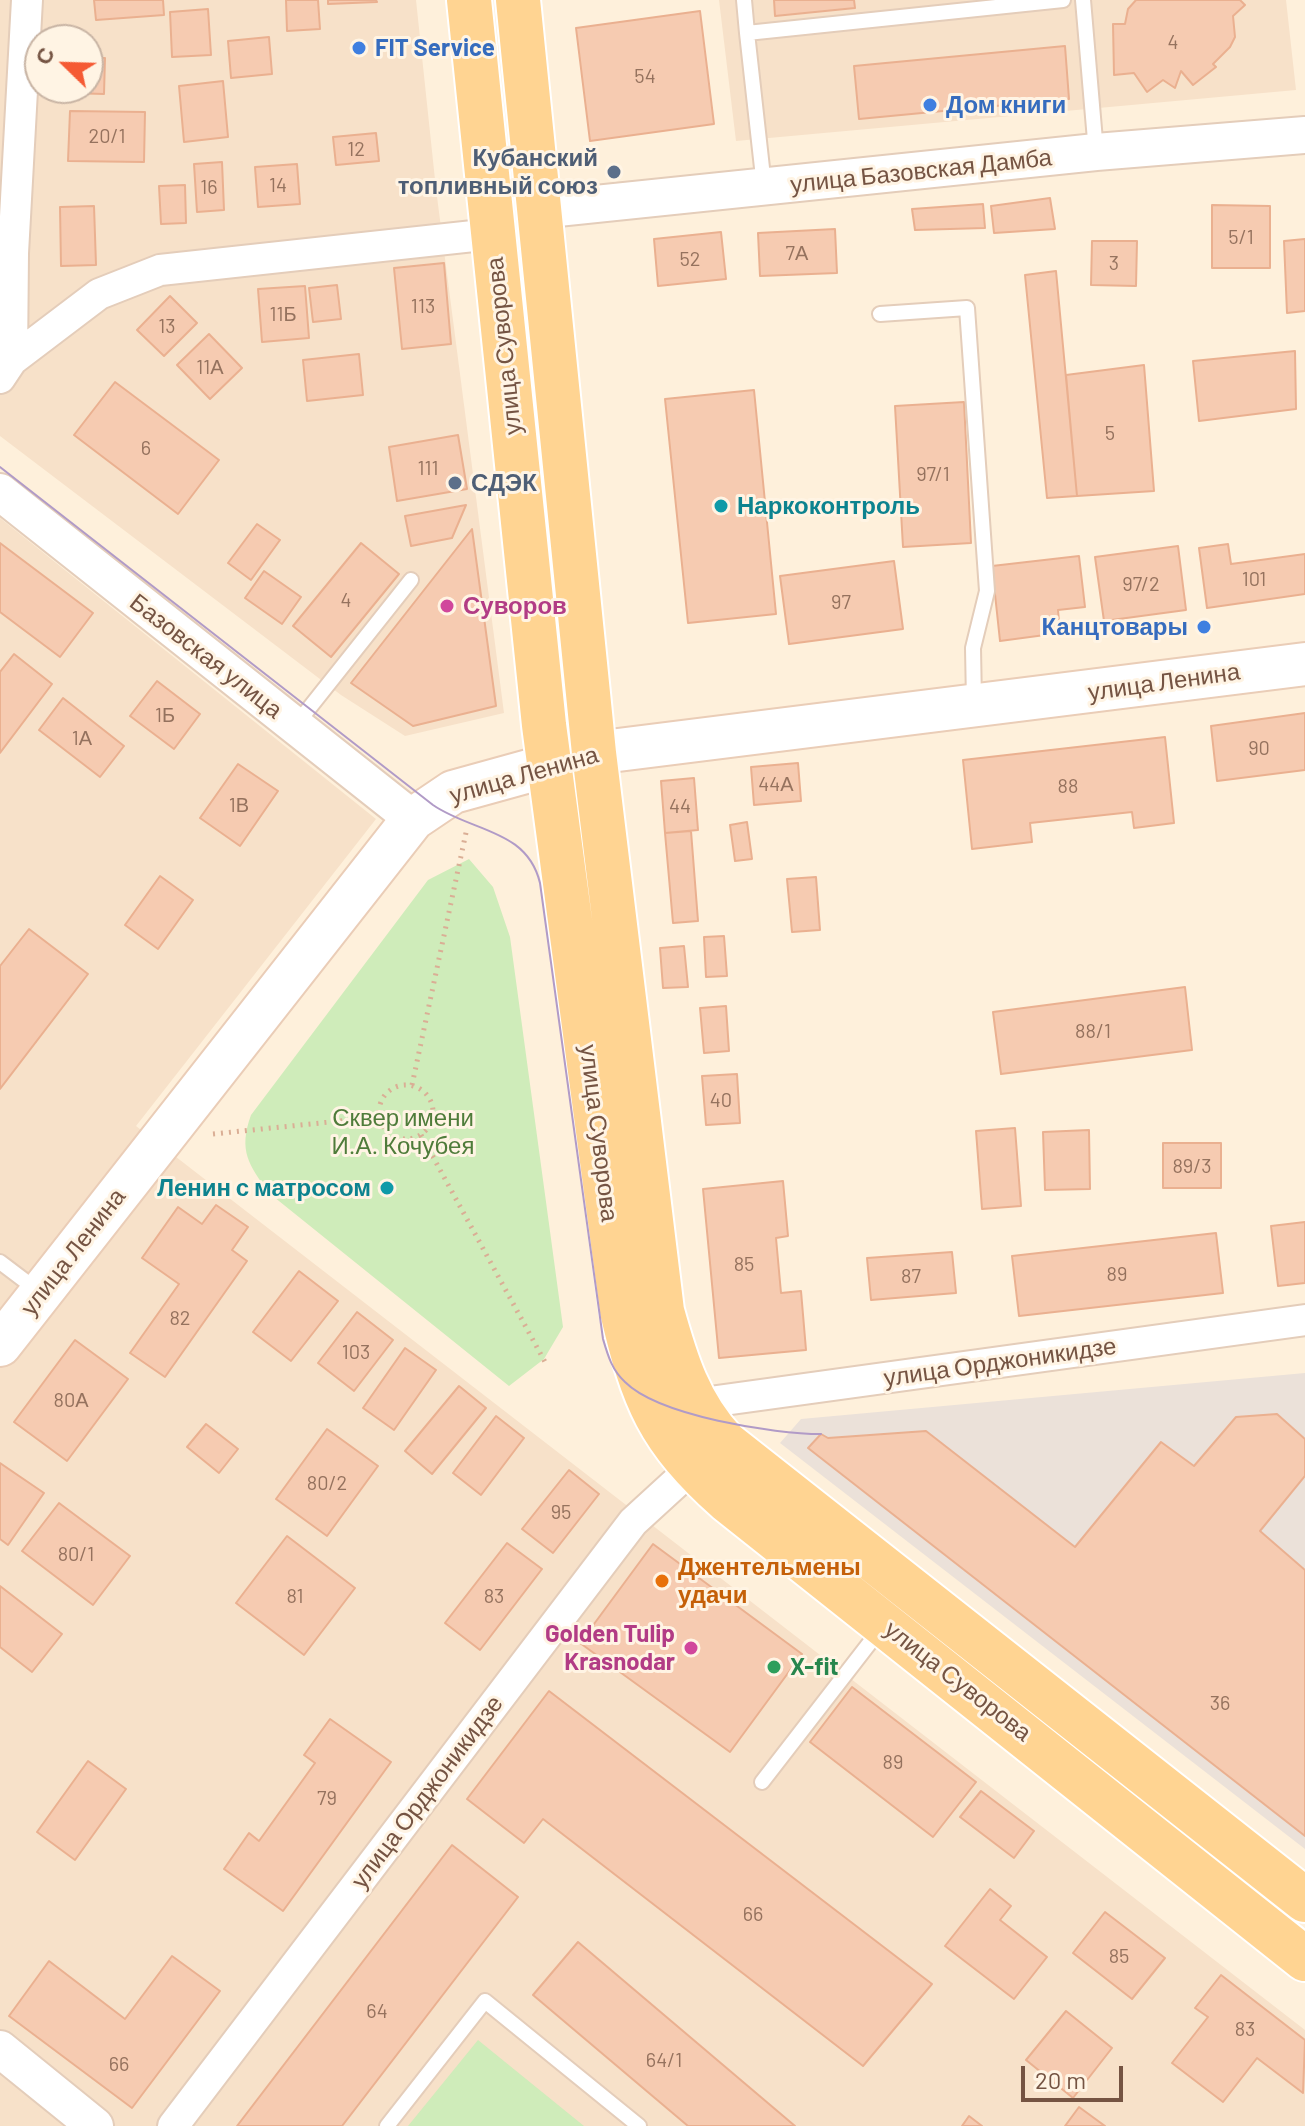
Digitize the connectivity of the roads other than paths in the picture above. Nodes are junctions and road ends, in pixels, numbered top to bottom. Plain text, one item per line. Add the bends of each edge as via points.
1 (27, 0) edge
2 (469, 0) edge
3 (518, 0) edge
4 (744, 0) edge
5 (1063, 0) edge
6 (1083, 0) edge
7 (916, 8) edge
8 (747, 33) junction
9 (1305, 135) edge
10 (1096, 152) junction
11 (764, 187) junction
12 (538, 210) junction
13 (492, 234) junction
14 (880, 314) dead end
15 (6, 369) edge
16 (0, 492) edge
17 (411, 580) dead end
18 (1305, 664) edge
19 (974, 708) junction
20 (295, 727) junction
21 (594, 753) junction
22 (550, 763) junction
23 (413, 819) junction
24 (0, 1262) edge
25 (41, 1293) junction
26 (1305, 1320) edge
27 (0, 1345) edge
28 (695, 1404) junction
29 (692, 1468) junction
30 (884, 1623) junction
31 (762, 1782) dead end
32 (1305, 1900) edge
33 (1305, 1959) edge
34 (0, 2049) edge
35 (95, 2126) edge
36 (173, 2126) edge
37 (387, 2126) edge
38 (639, 2126) edge

1 - 15 street
2 - 13 main road, улица Суворова
3 - 12 main road, улица Суворова
4 - 8 lane
5 - 7 lane
6 - 10 lane
7 - 8 lane
8 - 11 lane
9 - 10 street, улица Базовская Дамба
10 - 11 street, улица Базовская Дамба
11 - 12 street, улица Базовская Дамба
12 - 21 main road, улица Суворова
13 - 15 street via 160,270 99,294
13 - 22 main road, улица Суворова
14 - 19 lane via 967,308 987,591 973,648
16 - 20 street, Базовская улица
17 - 20 lane
18 - 19 main road, улица Ленина
19 - 21 main road, улица Ленина
20 - 23 street, Базовская улица
21 - 22 main road, улица Ленина
21 - 28 main road, улица Суворова via 662,1311 677,1368
22 - 23 main road, улица Ленина via 453,792
22 - 29 main road, улица Суворова via 622,1311 645,1396 672,1446
23 - 25 main road, улица Ленина
24 - 25 lane
25 - 27 main road, улица Ленина
26 - 28 street, улица Орджоникидзе
28 - 32 main road, улица Суворова via 725,1443
29 - 30 main road, улица Суворова
29 - 36 street, улица Орджоникидзе via 633,1522
30 - 31 lane
30 - 33 main road, улица Суворова
34 - 35 street
37 - 38 lane via 485,2001

